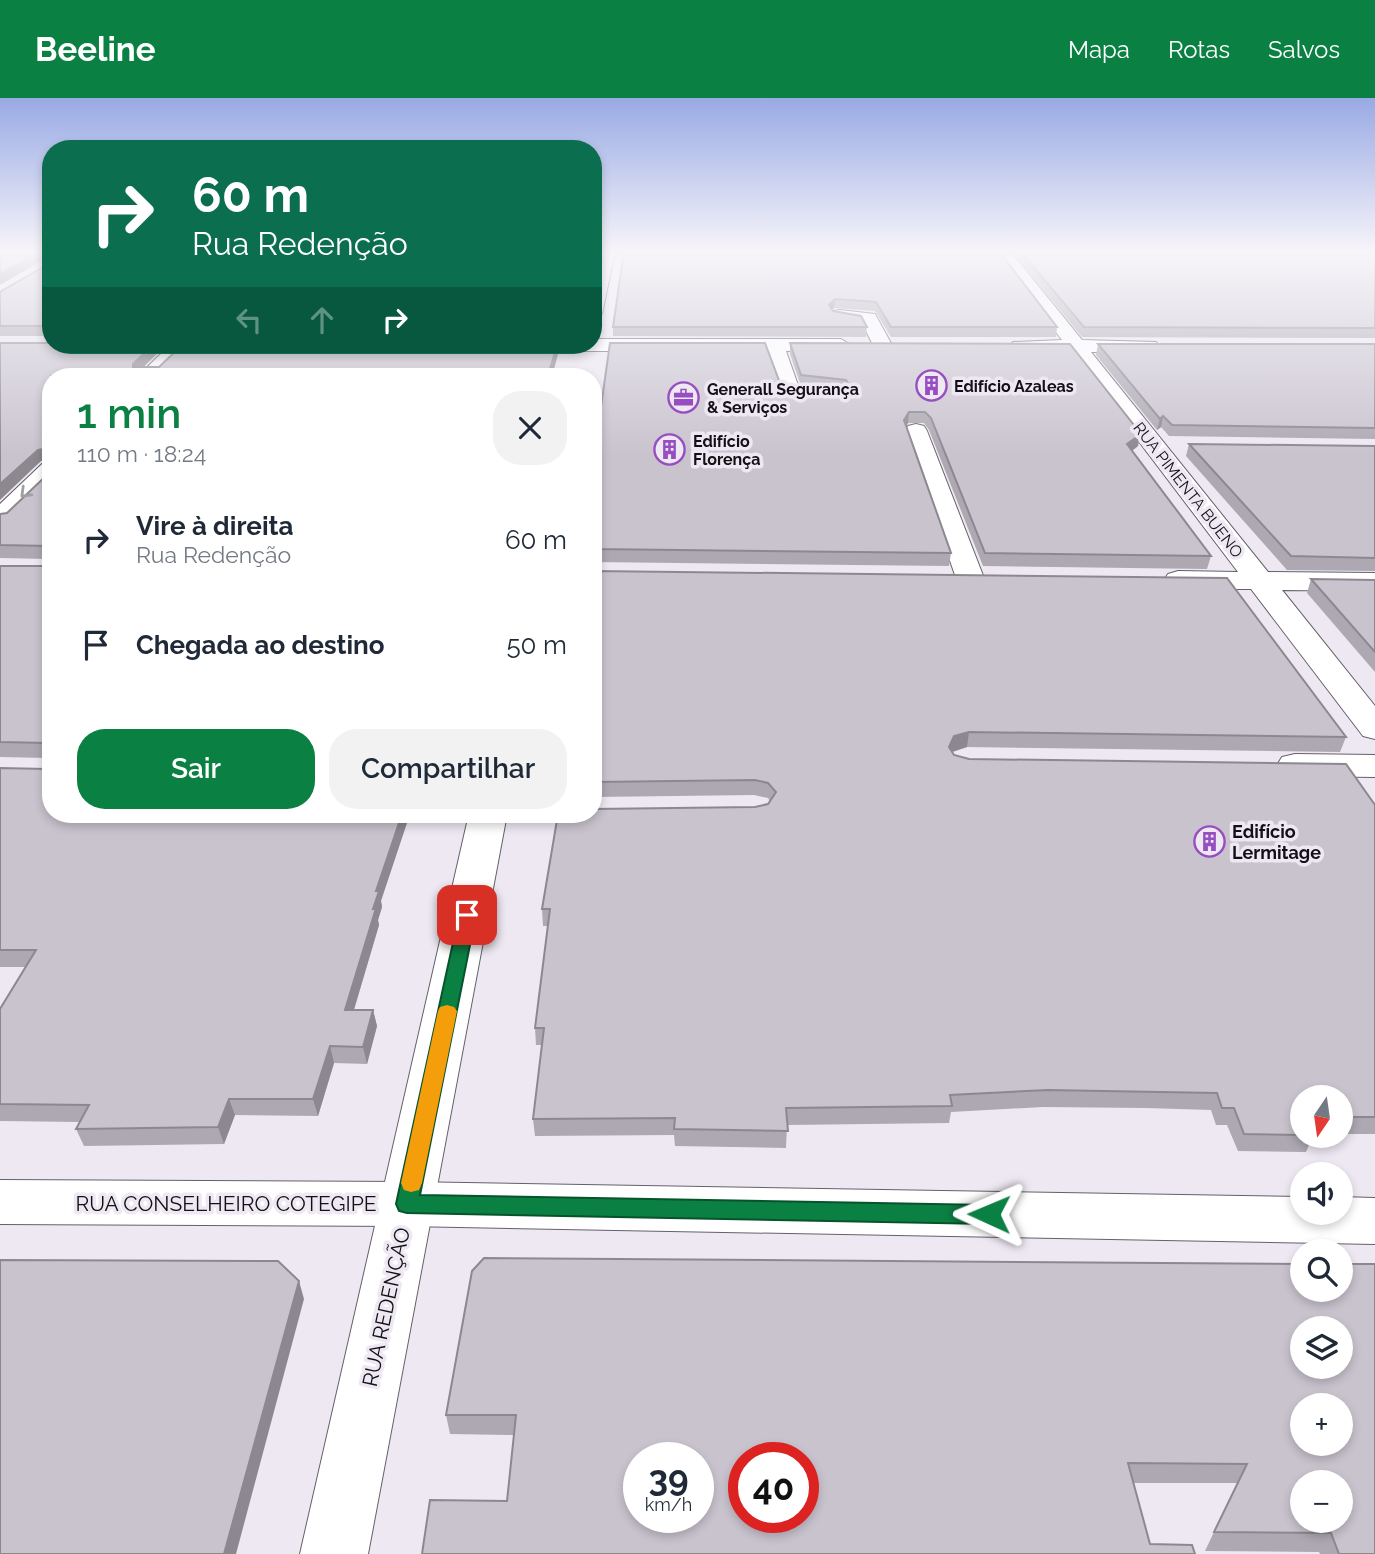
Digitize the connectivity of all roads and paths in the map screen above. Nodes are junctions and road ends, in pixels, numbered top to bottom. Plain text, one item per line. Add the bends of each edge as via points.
1 (870, 319) edge
2 (1054, 319) edge
3 (602, 345) edge
4 (775, 345) junction
5 (1006, 346) edge
6 (1075, 346) junction
7 (1170, 346) edge
8 (171, 354) edge
9 (585, 354) edge
10 (582, 366) dead end
11 (157, 368) edge
12 (835, 397) edge
13 (916, 431) edge
14 (1153, 446) junction
15 (1181, 446) edge
16 (42, 478) edge
17 (0, 518) edge
18 (970, 578) edge
19 (1149, 580) edge
20 (1259, 581) junction
21 (1375, 582) edge
22 (1375, 729) edge
23 (1266, 764) edge
24 (1375, 766) edge
25 (486, 823) edge
26 (0, 1202) edge
27 (407, 1204) junction
28 (1375, 1221) edge
29 (334, 1554) edge

1 - 4 street via 888,345
2 - 6 street, RUA PIMENTA BUENO
3 - 4 street
4 - 12 street via 791,394
5 - 6 street
6 - 7 street
6 - 14 street, RUA PIMENTA BUENO
8 - 11 street
9 - 10 street
13 - 18 street
14 - 15 street
14 - 20 street, RUA PIMENTA BUENO
16 -> 17 street
19 - 20 street
20 - 21 street
20 - 22 street, RUA PIMENTA BUENO
23 - 24 street
25 - 27 street, RUA REDENÇÃO
26 - 27 street, RUA CONSELHEIRO COTEGIPE
27 - 28 street, RUA CONSELHEIRO COTEGIPE
27 - 29 street, RUA REDENÇÃO

